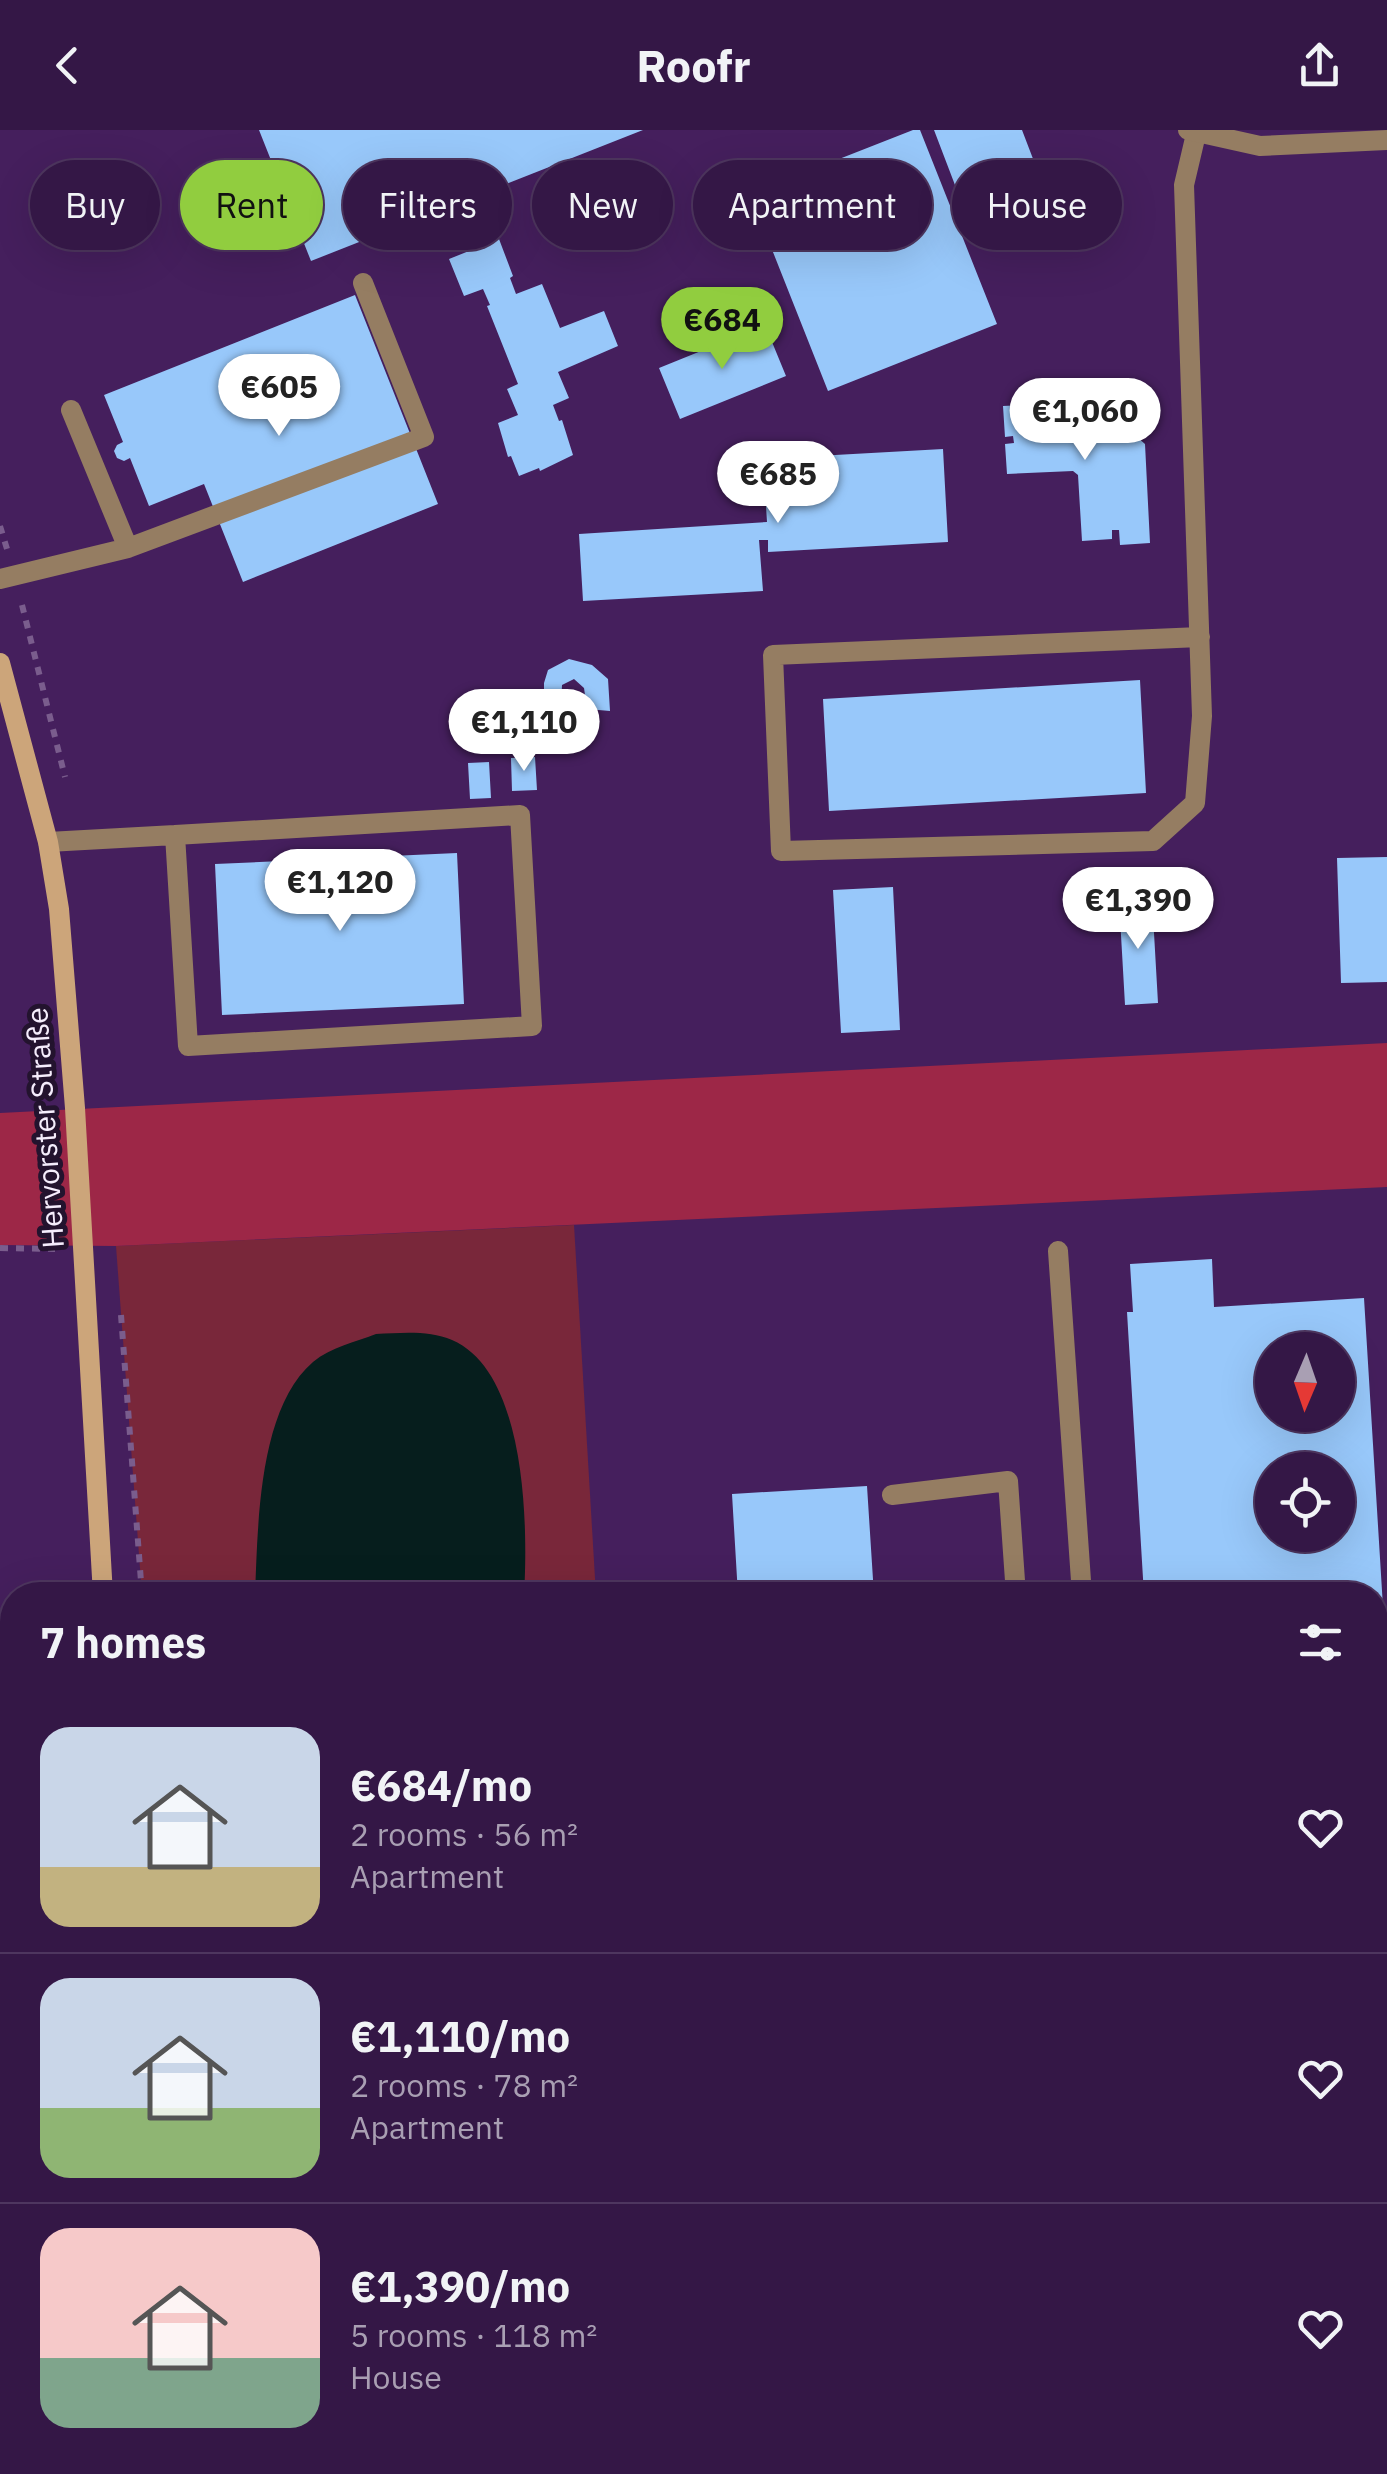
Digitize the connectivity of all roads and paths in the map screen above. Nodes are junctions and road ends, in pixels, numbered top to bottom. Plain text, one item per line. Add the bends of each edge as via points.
1 (1192, 132) edge
2 (1387, 140) edge
3 (363, 283) dead end
4 (70, 410) dead end
5 (128, 548) junction
6 (0, 579) edge
7 (1200, 637) junction
8 (0, 663) edge
9 (175, 835) junction
10 (48, 842) junction
11 (0, 1248) edge
12 (82, 1248) junction
13 (1058, 1251) dead end
14 (892, 1494) dead end
15 (102, 1582) edge
16 (1015, 1582) edge
17 (1081, 1582) edge

1 - 2 street via 1260,146
1 - 7 street via 1184,185
3 - 5 street via 424,437
4 - 5 street
5 - 6 street
7 - 7 street via 1195,803 1153,840 781,851 773,655
8 - 10 street, Hervorster Straße
9 - 9 street via 188,1046 532,1026 520,815
9 - 10 street
10 - 12 street, Hervorster Straße via 59,909
11 - 12 path
12 - 15 street, Hervorster Straße
13 - 17 street
14 - 16 street via 1008,1481

